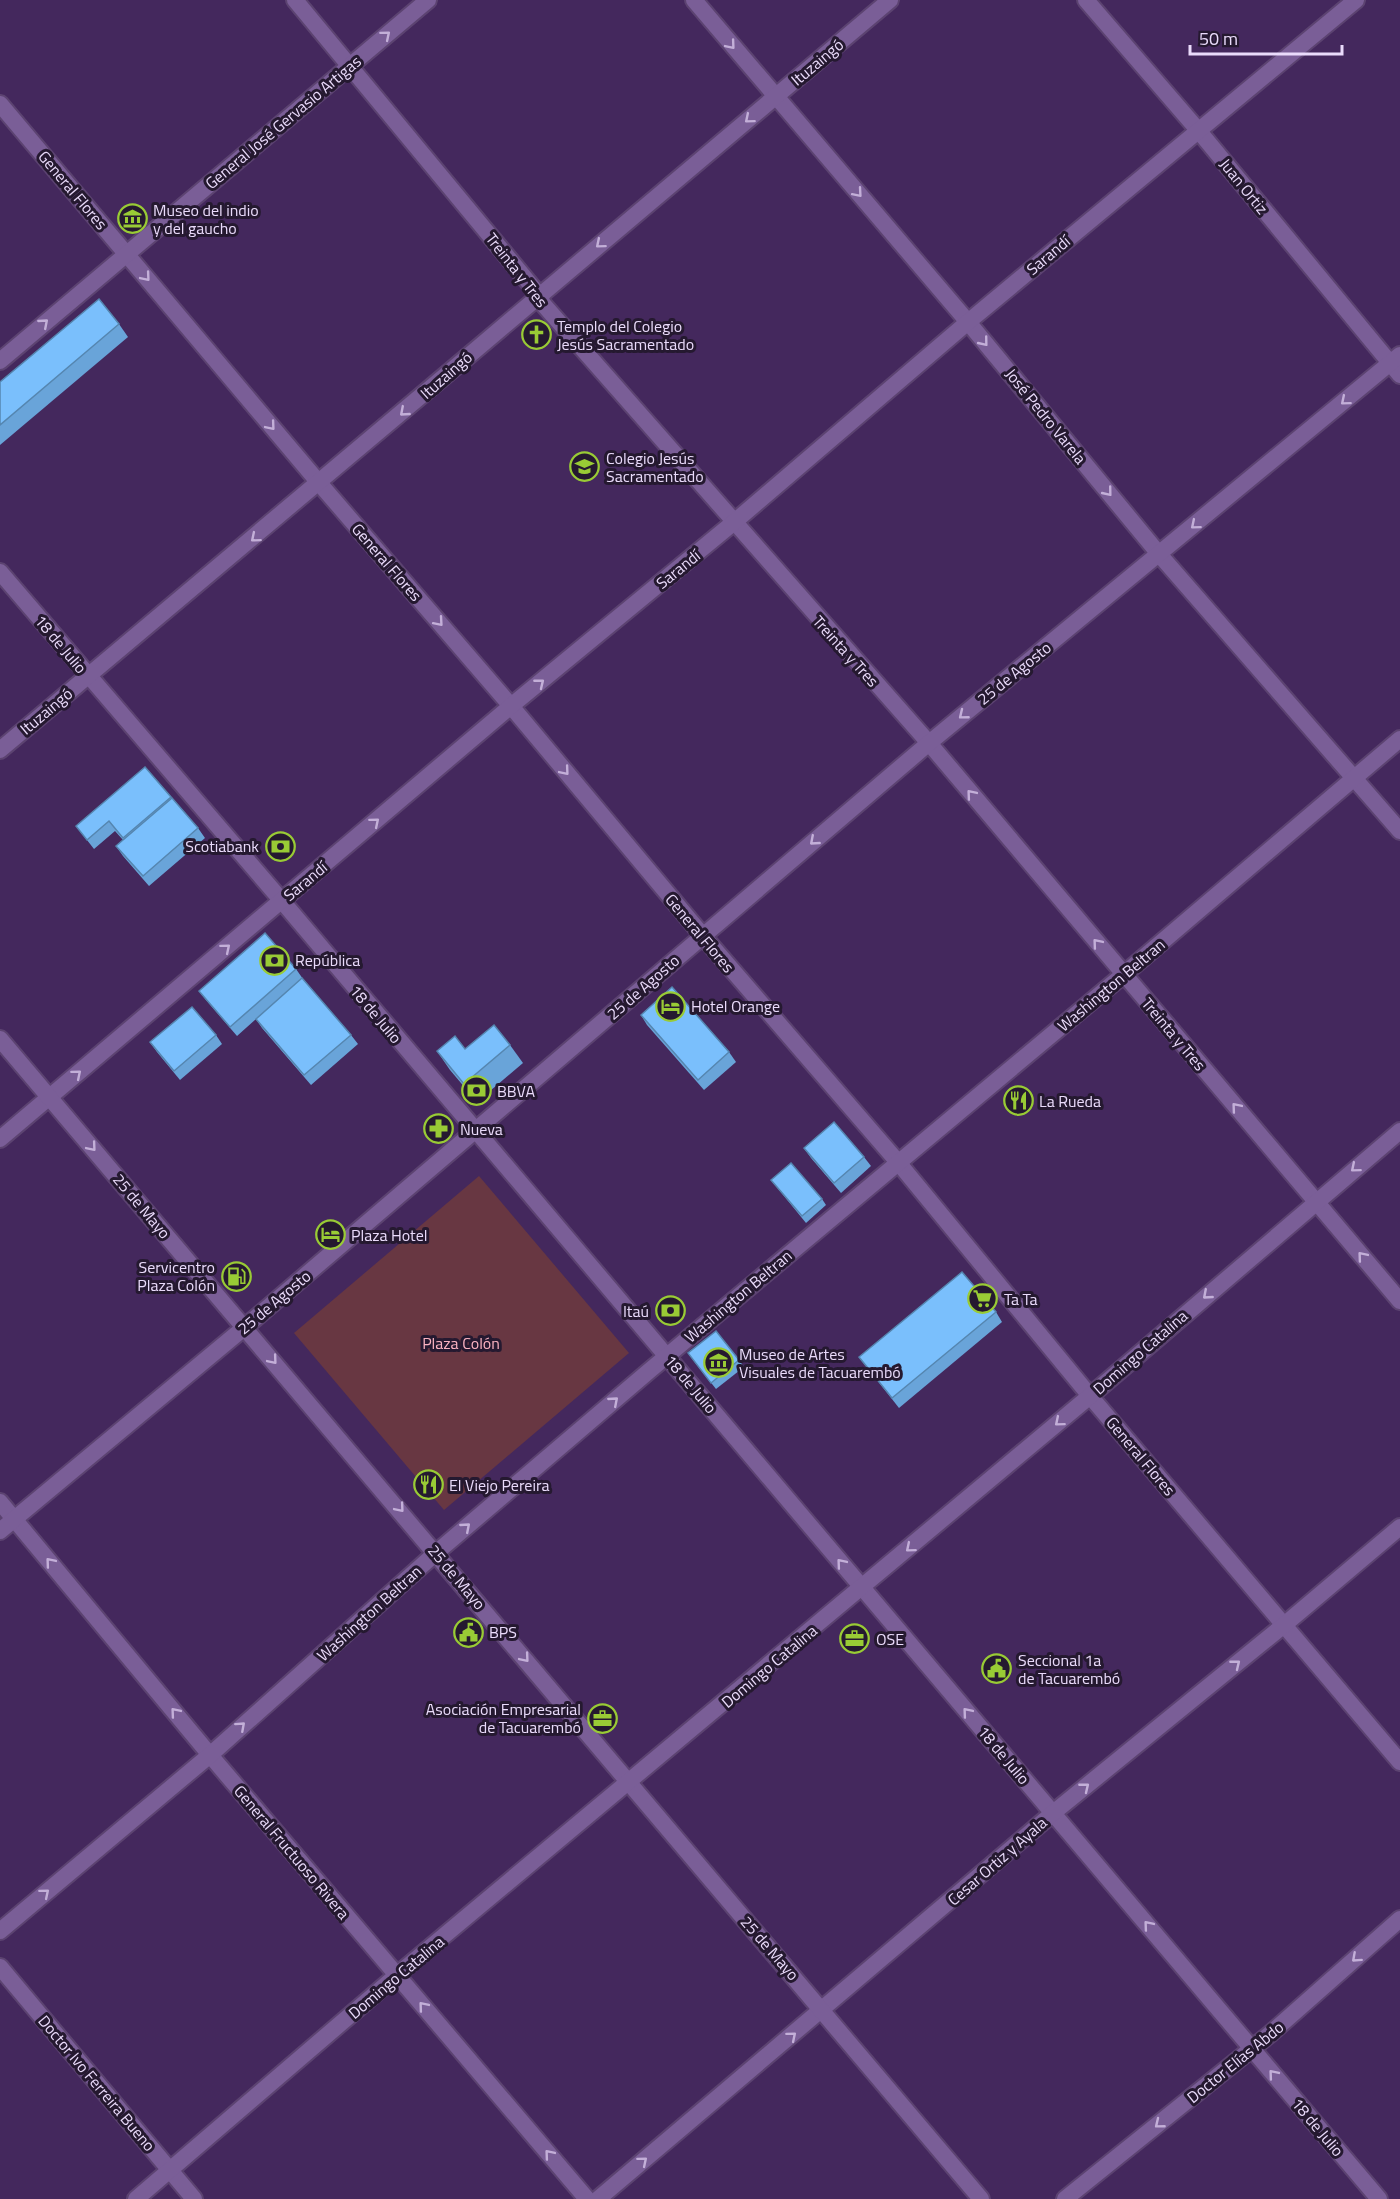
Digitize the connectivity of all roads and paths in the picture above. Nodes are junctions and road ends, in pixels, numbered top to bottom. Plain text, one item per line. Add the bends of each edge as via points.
1 (295, 0) edge
2 (428, 0) edge
3 (694, 0) edge
4 (890, 0) edge
5 (1086, 0) edge
6 (1356, 0) edge
7 (350, 66) junction
8 (775, 97) junction
9 (0, 104) edge
10 (1198, 130) junction
11 (126, 253) junction
12 (539, 295) junction
13 (968, 322) junction
14 (0, 361) edge
15 (1397, 364) edge
16 (320, 484) junction
17 (733, 523) junction
18 (1159, 554) junction
19 (0, 572) edge
20 (89, 676) junction
21 (511, 706) junction
22 (1400, 739) edge
23 (929, 743) junction
24 (0, 750) edge
25 (1355, 777) junction
26 (1400, 831) edge
27 (282, 901) junction
28 (703, 936) junction
29 (1124, 975) junction
30 (0, 1039) edge
31 (50, 1097) junction
32 (475, 1131) junction
33 (1400, 1131) edge
34 (0, 1139) edge
35 (897, 1161) junction
36 (1316, 1200) junction
37 (1400, 1301) edge
38 (245, 1327) junction
39 (667, 1356) junction
40 (1090, 1396) junction
41 (0, 1502) edge
42 (14, 1519) junction
43 (1400, 1527) edge
44 (0, 1530) edge
45 (437, 1552) junction
46 (862, 1588) junction
47 (1284, 1625) junction
48 (210, 1755) junction
49 (1400, 1762) edge
50 (628, 1782) junction
51 (1053, 1813) junction
52 (1400, 1919) edge
53 (0, 1931) edge
54 (0, 1967) edge
55 (397, 1975) junction
56 (823, 2010) junction
57 (1252, 2050) junction
58 (170, 2171) junction
59 (136, 2199) edge
60 (194, 2199) edge
61 (586, 2199) edge
62 (598, 2199) edge
63 (981, 2199) edge
64 (1065, 2199) edge
65 (1379, 2199) edge

1 - 7 street, Treinta y Tres
7 -> 2 street, General José Gervasio Artigas
3 -> 8 street, José Pedro Varela
4 - 8 street, Ituzaingó
5 - 10 street, Juan Ortiz
6 - 10 street, Sarandí
7 - 11 street, General José Gervasio Artigas
7 - 12 street, Treinta y Tres
8 -> 12 street, Ituzaingó
8 -> 13 street, José Pedro Varela
9 - 11 street, General Flores
10 - 13 street, Sarandí
10 - 15 street, Juan Ortiz
14 -> 11 street, General José Gervasio Artigas
11 -> 16 street, General Flores
12 -> 16 street, Ituzaingó
12 - 17 street, Treinta y Tres
13 - 17 street, Sarandí
13 -> 18 street, José Pedro Varela
15 -> 18 street, 25 de Agosto
16 -> 20 street, Ituzaingó
16 -> 21 street, General Flores
21 -> 17 street, Sarandí
17 - 23 street, Treinta y Tres
18 -> 23 street, 25 de Agosto
18 - 25 street, José Pedro Varela
19 - 20 street, 18 de Julio
20 - 24 street, Ituzaingó
20 - 27 street, 18 de Julio
27 -> 21 street, Sarandí
21 -> 28 street, General Flores
22 - 25 street, Washington Beltran
23 -> 28 street, 25 de Agosto
29 -> 23 street, Treinta y Tres
25 - 26 street, José Pedro Varela
25 - 29 street, Washington Beltran
31 -> 27 street, Sarandí
27 - 32 street, 18 de Julio
28 - 32 street, 25 de Agosto
28 - 35 street, General Flores
29 - 35 street, Washington Beltran
36 -> 29 street, Treinta y Tres
30 - 31 street, 25 de Mayo
31 - 34 street, Sarandí
31 -> 38 street, 25 de Mayo
32 - 38 street, 25 de Agosto
32 - 39 street, 18 de Julio
33 -> 36 street, Domingo Catalina
35 - 39 street, Washington Beltran
35 - 40 street, General Flores
37 -> 36 street, Treinta y Tres
36 -> 40 street, Domingo Catalina
38 - 42 street, 25 de Agosto
38 -> 45 street, 25 de Mayo
45 -> 39 street, Washington Beltran
46 -> 39 street, 18 de Julio
40 -> 46 street, Domingo Catalina
40 - 47 street, General Flores
41 - 42 street, General Fructuoso Rivera
42 - 44 street, 25 de Agosto
48 -> 42 street, General Fructuoso Rivera
43 - 47 street, Cesar Ortiz y Ayala
48 -> 45 street, Washington Beltran
45 -> 50 street, 25 de Mayo
46 - 50 street, Domingo Catalina
51 -> 46 street, 18 de Julio
47 - 49 street, General Flores
51 -> 47 street, Cesar Ortiz y Ayala
53 -> 48 street, Washington Beltran
48 - 55 street, General Fructuoso Rivera
50 - 55 street, Domingo Catalina
50 - 56 street, 25 de Mayo
51 - 56 street, Cesar Ortiz y Ayala
57 -> 51 street, 18 de Julio
52 -> 57 street, Doctor Elías Abdo
54 - 58 street, Doctor Ivo Ferreira Bueno
55 - 58 street, Domingo Catalina
61 -> 55 street, General Fructuoso Rivera
62 -> 56 street, Cesar Ortiz y Ayala
56 - 63 street, 25 de Mayo
57 -> 64 street, Doctor Elías Abdo
65 -> 57 street, 18 de Julio
58 - 59 street, Domingo Catalina
58 - 60 street, Doctor Ivo Ferreira Bueno

